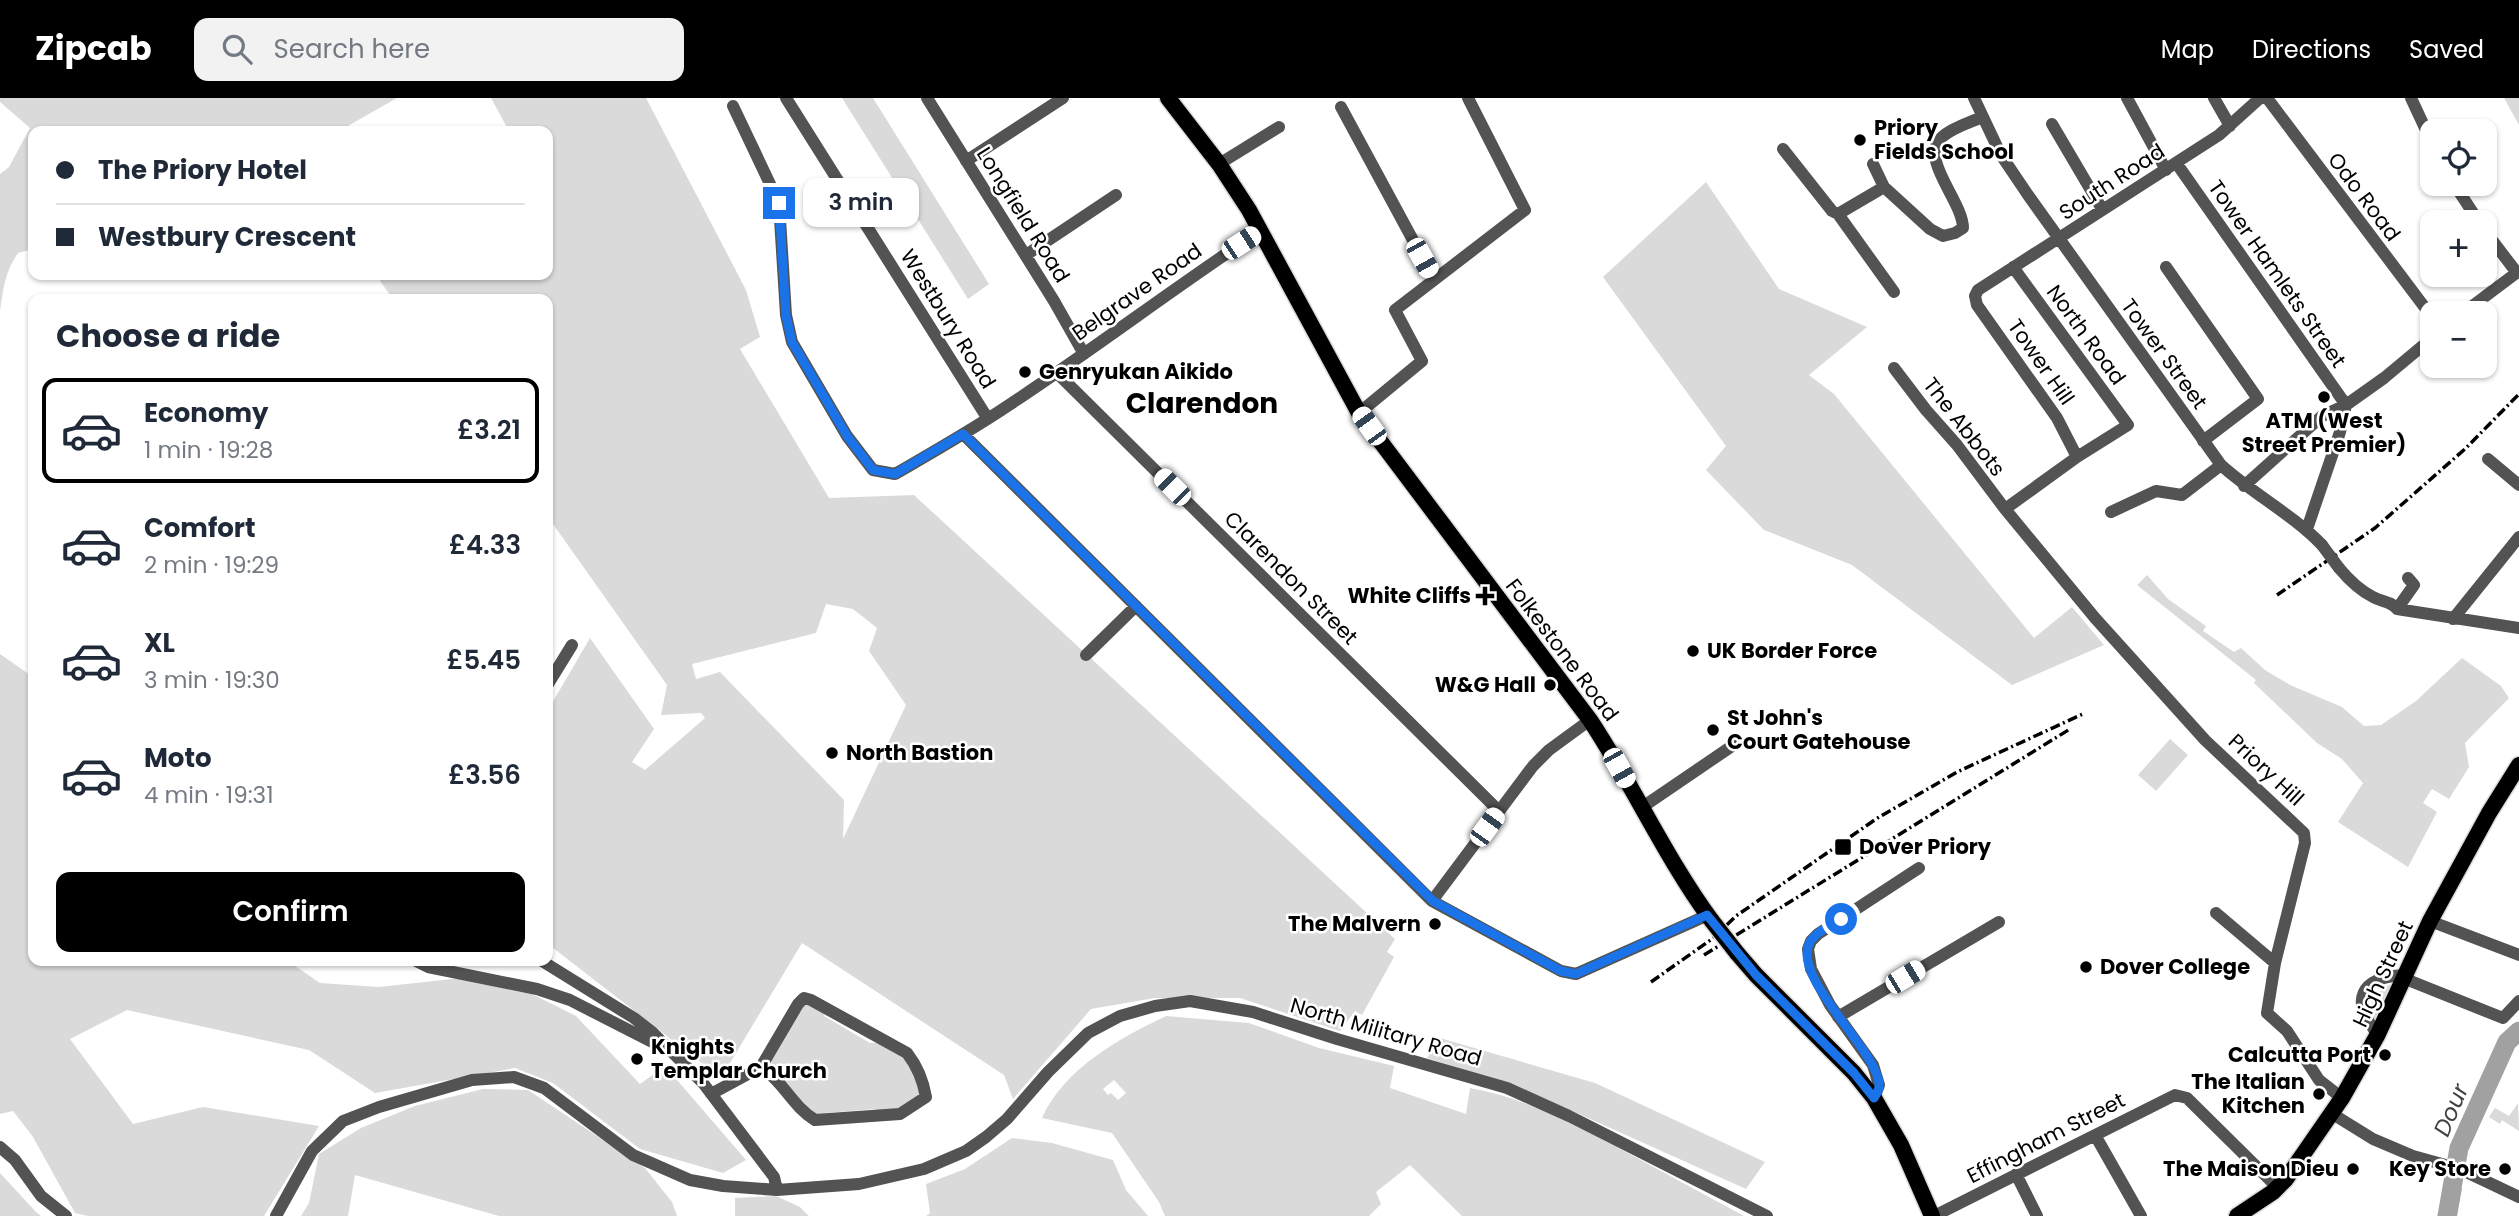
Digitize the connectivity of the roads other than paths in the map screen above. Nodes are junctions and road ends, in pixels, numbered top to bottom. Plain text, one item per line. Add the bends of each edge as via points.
1 (786, 98) edge
2 (927, 98) edge
3 (1063, 98) edge
4 (1168, 98) edge
5 (1468, 98) edge
6 (1974, 98) edge
7 (2127, 98) edge
8 (2214, 98) edge
9 (2260, 98) edge
10 (2267, 98) edge
11 (2411, 98) edge
12 (733, 106) dead end
13 (1341, 107) dead end
14 (1982, 117) junction
15 (2421, 119) edge
16 (2052, 124) dead end
17 (2230, 126) junction
18 (1279, 127) dead end
19 (1783, 149) dead end
20 (966, 161) junction
21 (1219, 164) junction
22 (1873, 164) dead end
23 (2171, 167) junction
24 (1884, 187) junction
25 (1116, 195) dead end
26 (2102, 209) junction
27 (1838, 214) junction
28 (1261, 231) junction
29 (2058, 239) junction
30 (2497, 247) edge
31 (1026, 255) junction
32 (2166, 267) dead end
33 (2013, 268) junction
34 (1434, 279) junction
35 (1978, 290) joint
36 (1894, 292) dead end
37 (2420, 301) edge
38 (2479, 301) edge
39 (2420, 348) edge
40 (1084, 354) junction
41 (1894, 368) dead end
42 (1057, 373) junction
43 (2346, 405) junction
44 (1359, 413) junction
45 (988, 419) junction
46 (963, 434) junction
47 (2203, 441) junction
48 (2077, 457) junction
49 (2488, 459) dead end
50 (2221, 465) junction
51 (2519, 485) edge
52 (2244, 486) junction
53 (2005, 509) junction
54 (2111, 512) dead end
55 (2307, 529) junction
56 (2519, 537) edge
57 (2408, 578) dead end
58 (1136, 606) junction
59 (2397, 609) junction
60 (2453, 618) junction
61 (2519, 628) edge
62 (572, 645) dead end
63 (1087, 654) dead end
64 (553, 676) edge
65 (1590, 720) junction
66 (1735, 744) dead end
67 (2519, 765) edge
68 (1642, 808) junction
69 (1499, 811) junction
70 (1919, 868) dead end
71 (1433, 901) junction
72 (2216, 913) dead end
73 (1710, 918) junction
74 (2430, 921) junction
75 (1998, 922) dead end
76 (2519, 956) edge
77 (2274, 963) junction
78 (426, 966) edge
79 (550, 966) edge
80 (2404, 977) junction
81 (2519, 1001) edge
82 (1838, 1017) junction
83 (2378, 1034) junction
84 (1860, 1047) junction
85 (667, 1049) junction
86 (761, 1067) junction
87 (1854, 1073) junction
88 (711, 1094) junction
89 (1874, 1098) junction
90 (2343, 1098) junction
91 (2331, 1114) junction
92 (2095, 1135) junction
93 (0, 1147) edge
94 (2016, 1174) junction
95 (777, 1190) junction
96 (2275, 1190) junction
97 (2519, 1197) edge
98 (65, 1216) edge
99 (276, 1216) edge
100 (1767, 1216) edge
101 (1933, 1216) edge
102 (2037, 1216) edge
103 (2141, 1216) edge
104 (2238, 1216) edge

1 - 45 street, Westbury Road
2 - 20 street, Longfield Road
3 - 20 street
4 - 21 main road, Folkestone Road
5 - 34 street via 1525,210
6 - 14 street, Tower Street
7 - 23 street, Tower Hamlets Street
8 - 17 street
9 - 17 street, South Road
10 - 37 street, Odo Road
11 - 15 street
12 - 46 street, Belgrave Road via 779,203 786,316 792,342 847,436 873,470 895,474
13 - 34 street
14 - 24 street via 1949,131 1934,150 1963,228 1942,236
14 - 29 street, Tower Street via 2001,155
16 - 26 street
17 - 23 street, South Road
18 - 21 street
19 - 27 street
20 - 31 street, Longfield Road
21 - 28 main road, Folkestone Road
22 - 24 street
23 - 26 street, South Road
23 - 43 street, Tower Hamlets Street
24 - 27 street
25 - 31 street
26 - 29 street, South Road
27 - 36 street
28 - 40 street, Belgrave Road
28 - 44 main road, Folkestone Road
29 - 33 street, South Road
29 - 47 street, Tower Street
30 - 38 street via 2515,274
31 - 40 street, Longfield Road
32 - 47 street via 2258,399
33 - 35 street, South Road
33 - 48 street, North Road via 2128,425
34 - 44 street via 1395,310 1422,361
35 - 48 street, Tower Hill via 1977,305 2057,418
39 - 43 street
40 - 42 street, Belgrave Road
41 - 53 street, The Abbots
42 - 45 street, Belgrave Road
42 - 69 street, Clarendon Street
43 - 52 street via 2322,416
43 - 55 street
44 - 65 main road, Folkestone Road
45 - 46 street, Belgrave Road
46 - 58 street
47 - 50 street, Tower Street
48 - 53 street
49 - 51 street
50 - 52 street, Tower Street
50 - 54 street via 2182,495 2156,491
52 - 55 street, Tower Street
53 - 77 street, Priory Hill via 2174,707 2304,833
55 - 59 street, Tower Street, bridge via 2356,587
56 - 60 street
57 - 59 street via 2414,585
58 - 63 street
58 - 71 street
59 - 60 street, Tower Street
60 - 61 street, Tower Street
62 - 64 street
65 - 68 main road, Folkestone Road
65 - 69 street via 1533,766
66 - 68 street
67 - 74 main road, High Street
68 - 73 main road, Folkestone Road
69 - 71 street
70 - 82 street via 1811,941 1808,955 1815,979
71 - 73 street via 1561,971 1576,974
72 - 77 street
73 - 87 main road, Folkestone Road, bridge via 1756,975
74 - 76 street
74 - 80 main road, High Street
75 - 82 street
77 - 90 street, Priory Hill via 2267,1013 2287,1031 2319,1080
78 - 85 street via 570,1000
79 - 85 street via 634,1018
80 - 81 street via 2503,1018
80 - 83 main road, High Street
80 - 83 street via 2377,980 2362,997 2365,1019
82 - 84 street
83 - 90 main road, High Street
84 - 87 street via 1861,1062
84 - 89 street via 1877,1077 1879,1090
85 - 88 street
86 - 86 street via 804,998 907,1053 917,1065 926,1097 900,1114 815,1120
86 - 88 street
87 - 89 main road, Folkestone Road
88 - 95 street via 774,1177
89 - 101 main road, Folkestone Road
90 - 91 main road, High Street
91 - 96 main road, High Street
91 - 97 street via 2373,1139 2456,1167
92 - 94 street, Effingham Street
92 - 96 street, Effingham Street via 2175,1095 2187,1098
92 - 103 street
93 - 98 street via 41,1196
94 - 101 street, Effingham Street
94 - 102 street
95 - 99 street, North Military Road via 690,1180 633,1155 544,1088 514,1077 472,1080 343,1121 312,1151
95 - 100 street, North Military Road via 859,1184 924,1169 966,1152 1007,1119 1088,1033 1120,1016 1190,1001 1253,1012 1507,1088
96 - 104 main road, High Street

